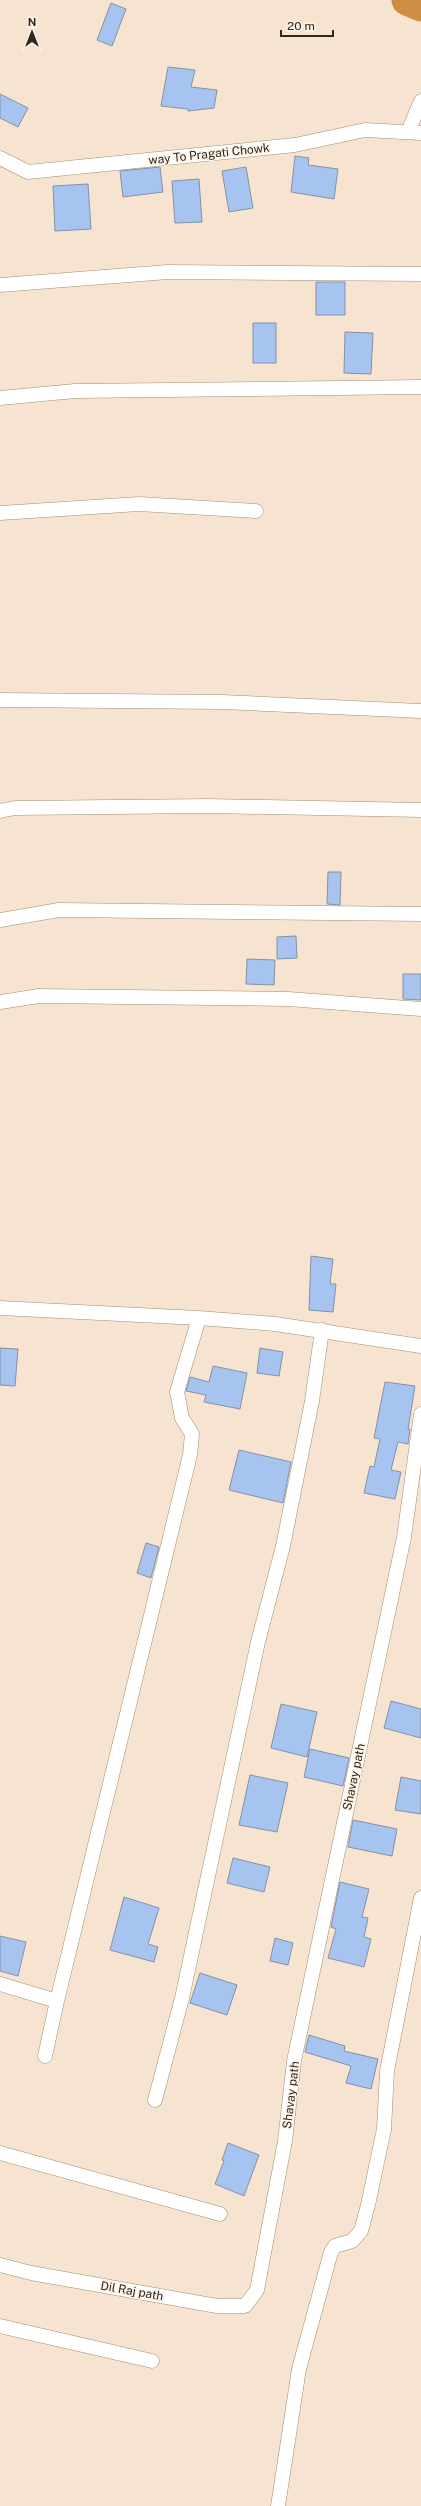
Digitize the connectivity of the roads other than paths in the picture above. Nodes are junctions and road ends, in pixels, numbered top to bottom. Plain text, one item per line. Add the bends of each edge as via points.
1 (421, 101) edge
2 (415, 133) edge
3 (0, 158) edge
4 (421, 274) edge
5 (0, 285) edge
6 (421, 387) edge
7 (0, 398) edge
8 (256, 511) dead end
9 (0, 513) edge
10 (0, 700) edge
11 (421, 711) edge
12 (421, 810) edge
13 (0, 811) edge
14 (421, 914) edge
15 (0, 920) edge
16 (0, 1002) edge
17 (421, 1009) edge
18 (0, 1308) edge
19 (199, 1318) junction
20 (322, 1330) junction
21 (421, 1346) edge
22 (421, 1414) edge
23 (421, 1898) edge
24 (0, 1984) edge
25 (57, 2001) junction
26 (45, 2056) dead end
27 (155, 2100) dead end
28 (0, 2152) edge
29 (220, 2214) dead end
30 (0, 2265) edge
31 (257, 2290) joint
32 (0, 2326) edge
33 (152, 2361) dead end
34 (278, 2506) edge

1 - 2 street
2 - 3 street, way To Pragati Chowk via 366,130 294,145 28,172
4 - 5 street via 168,272
6 - 7 street via 75,391
8 - 9 street via 139,504
10 - 11 street via 223,702
12 - 13 street via 208,806 15,808
14 - 15 street via 59,910
16 - 17 street via 39,996 288,999
18 - 19 street
19 - 20 street
19 - 25 street via 177,1392 182,1418 192,1434 190,1455
20 - 21 street
20 - 27 street via 312,1401 283,1546 258,1642 184,1990
22 - 31 street, Shavay path via 404,1537 294,2062 286,2141
23 - 34 street via 387,2071 384,2129 368,2205 361,2231 352,2241 335,2246 331,2252 299,2369
24 - 25 street
25 - 26 street
28 - 29 street
30 - 31 street, Dil Raj path via 31,2273 216,2306 245,2306
32 - 33 street

